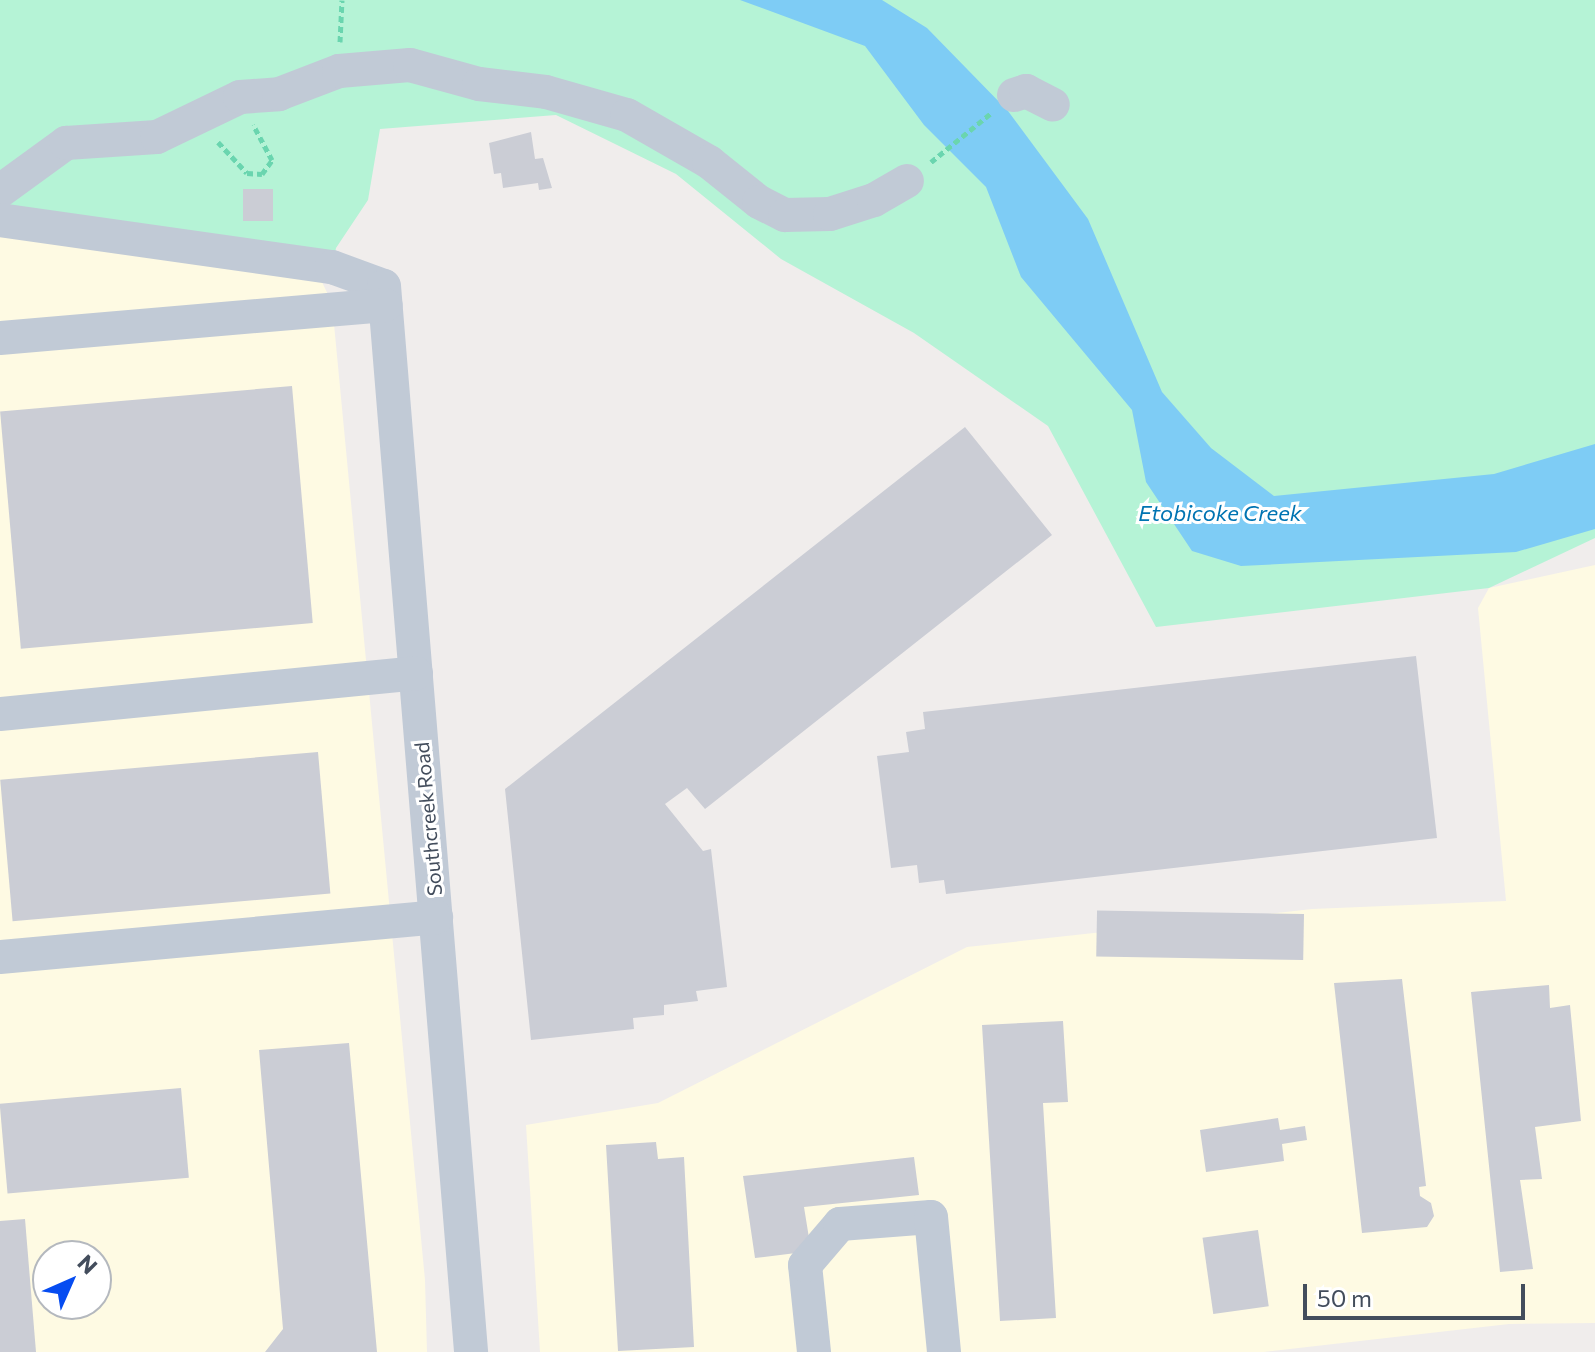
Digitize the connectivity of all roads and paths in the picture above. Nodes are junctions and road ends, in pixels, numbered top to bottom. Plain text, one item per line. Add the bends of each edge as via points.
1 (342, 0) edge
2 (339, 71) junction
3 (1014, 95) joint
4 (240, 97) junction
5 (1053, 105) dead end
6 (196, 118) junction
7 (907, 181) joint
8 (0, 191) edge
9 (0, 220) edge
10 (385, 296) junction
11 (0, 338) edge
12 (416, 673) junction
13 (0, 714) edge
14 (436, 917) junction
15 (0, 957) edge
16 (471, 1352) edge
17 (814, 1352) edge
18 (944, 1352) edge

1 - 2 path
2 - 4 street via 279,94
2 - 7 street via 410,65 479,84 546,92 627,115 709,162 759,202 785,215 830,214 874,200
3 - 5 street via 1026,91
3 - 7 path
4 - 6 street
4 - 6 path via 272,160 262,174 247,173
6 - 8 street via 157,137 66,143
9 - 10 street via 332,267
10 - 11 street
10 - 12 street, Southcreek Road
12 - 13 street
12 - 14 street, Southcreek Road
14 - 15 street
14 - 16 street, Southcreek Road
17 - 18 street via 805,1265 840,1224 931,1217

